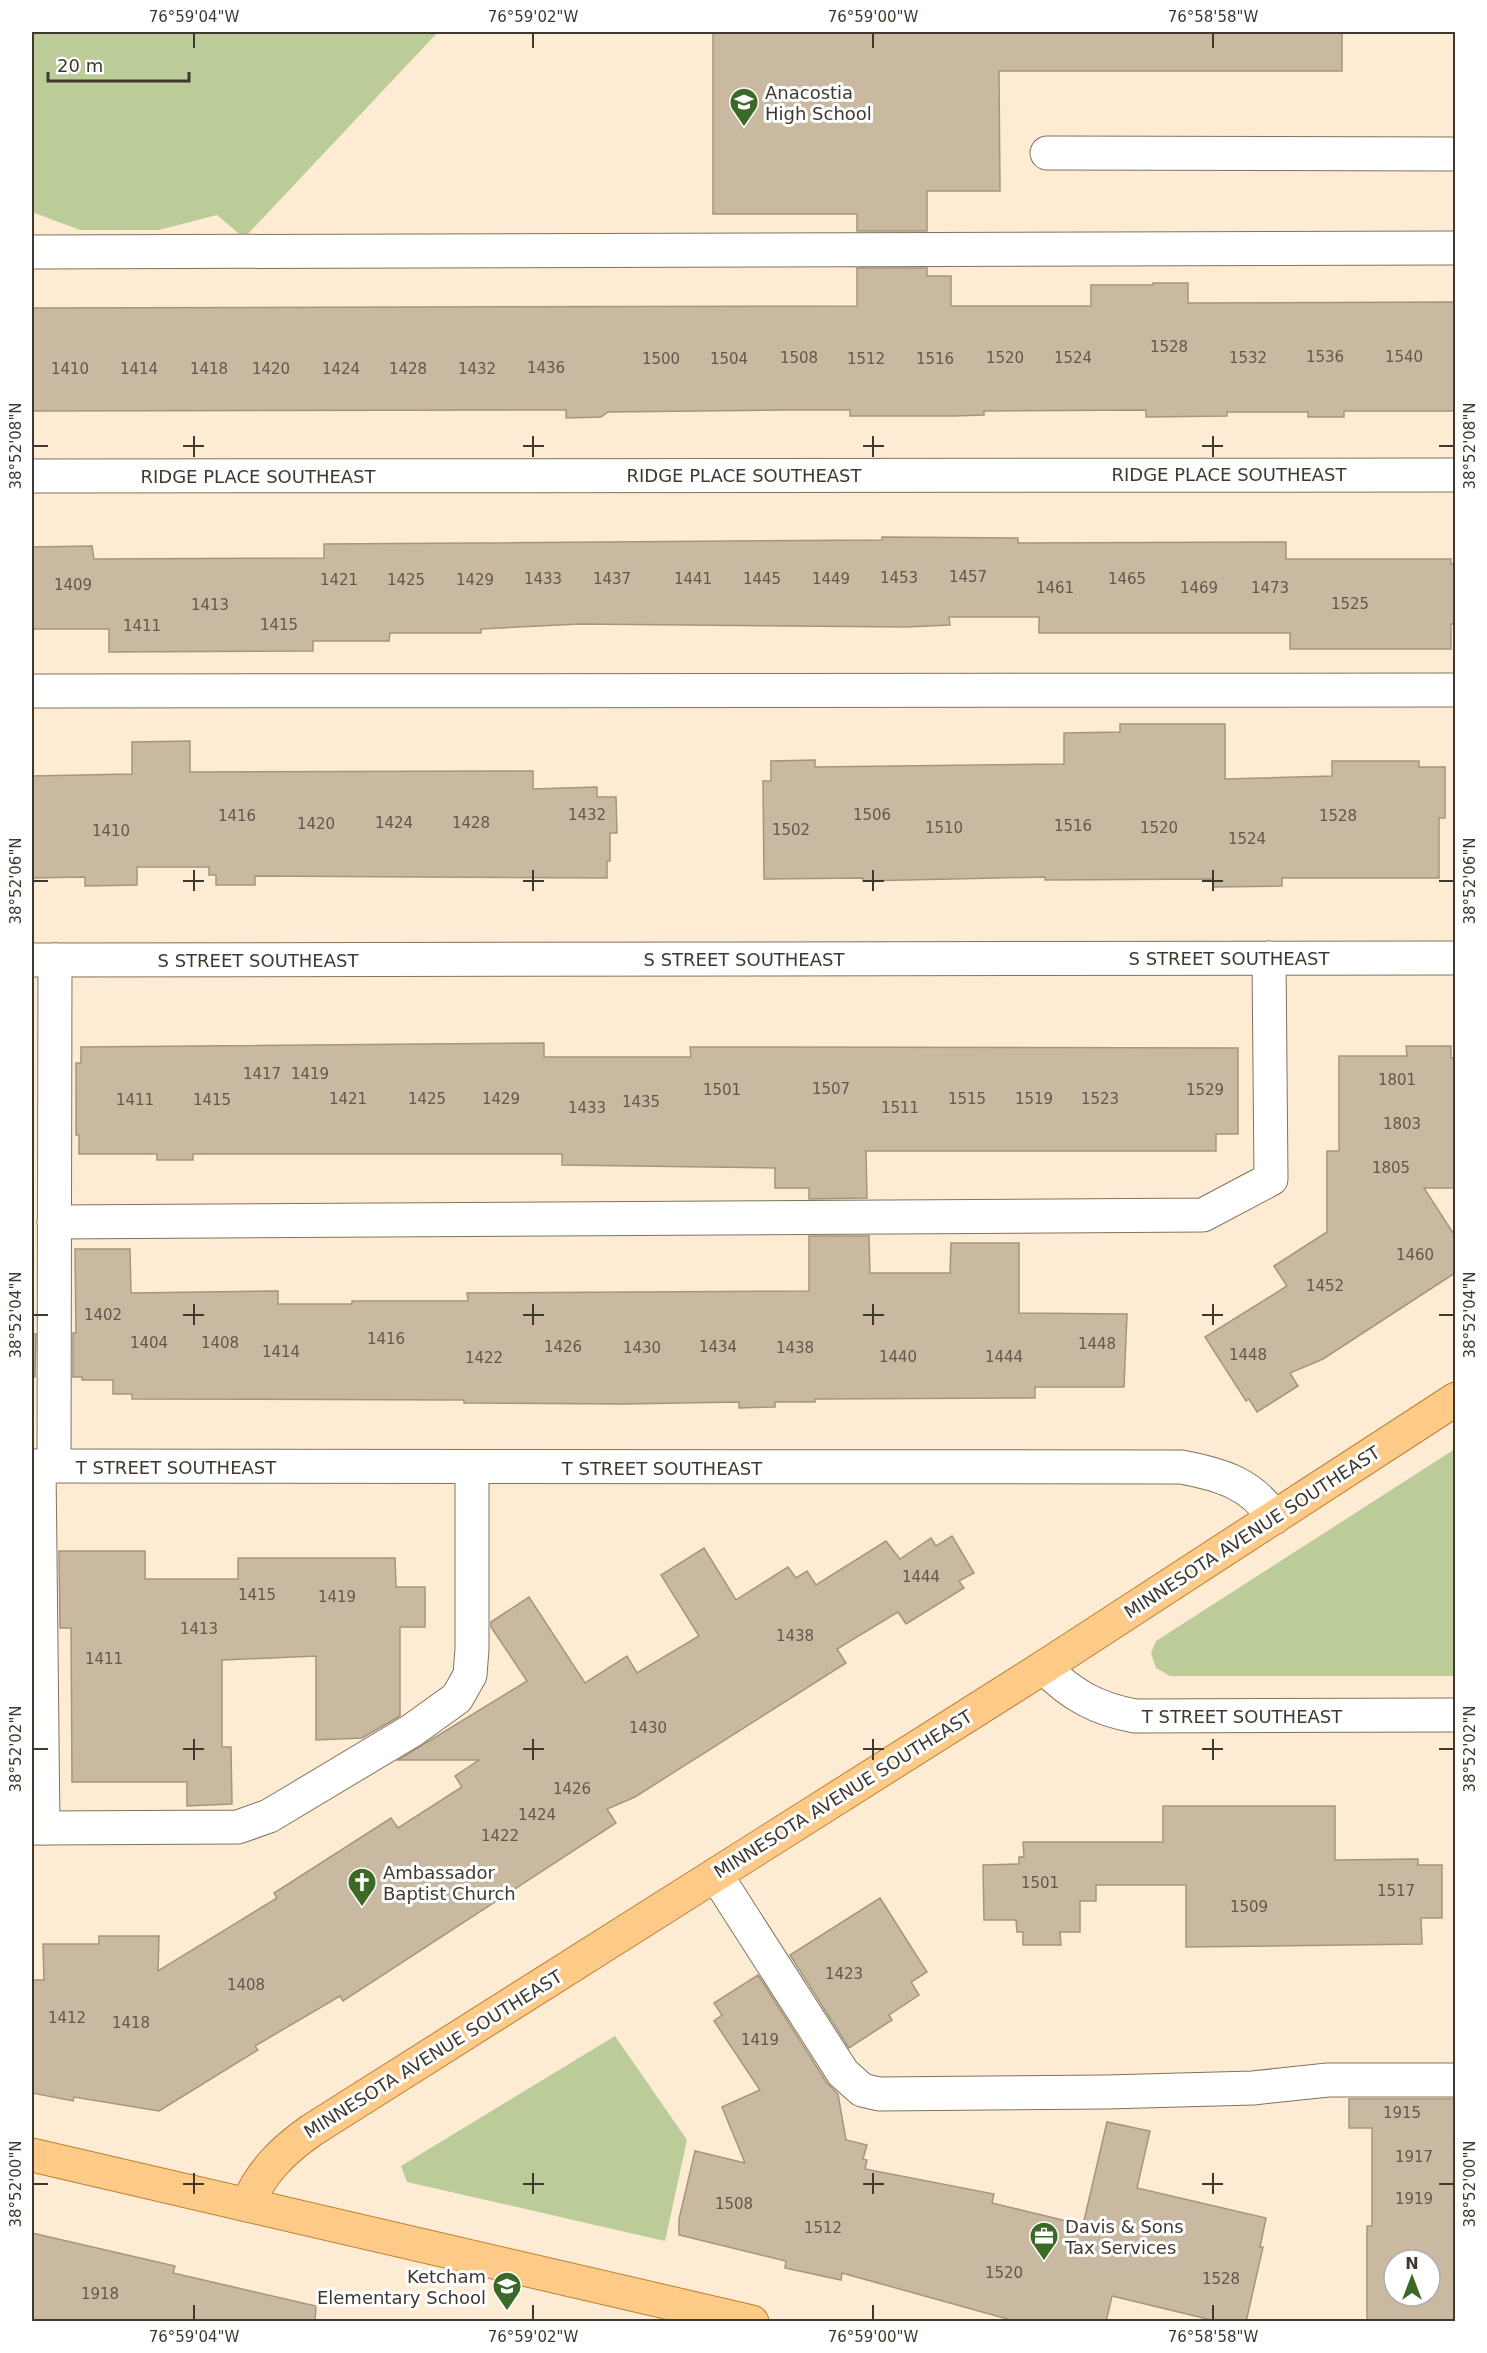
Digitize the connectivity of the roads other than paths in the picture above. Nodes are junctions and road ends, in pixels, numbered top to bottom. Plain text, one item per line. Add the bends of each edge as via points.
1 (1047, 153) dead end
2 (1455, 154) edge
3 (1455, 248) edge
4 (32, 252) edge
5 (1455, 475) edge
6 (32, 476) edge
7 (1455, 690) edge
8 (32, 691) edge
9 (1269, 958) junction
10 (1455, 958) edge
11 (43, 960) edge
12 (54, 1222) junction
13 (1455, 1399) edge
14 (42, 1466) edge
15 (472, 1468) junction
16 (1274, 1518) junction
17 (1044, 1667) junction
18 (1455, 1715) edge
19 (37, 1828) edge
20 (716, 1875) junction
21 (1455, 2080) edge
22 (32, 2155) edge
23 (247, 2205) junction
24 (752, 2322) edge

1 - 2 street
3 - 4 street
5 - 6 street, RIDGE PLACE SOUTHEAST
7 - 8 street
9 - 10 street, S STREET SOUTHEAST
9 - 11 street, S STREET SOUTHEAST
9 - 12 street via 1271,1179 1203,1215
11 - 12 street
12 - 14 street
13 - 16 main road, MINNESOTA AVENUE SOUTHEAST
14 - 15 street, T STREET SOUTHEAST
14 - 19 street
15 - 16 street, T STREET SOUTHEAST via 1181,1467 1214,1473 1240,1484
15 - 19 street via 472,1649 470,1675 457,1698 411,1731 279,1810 238,1827
16 - 17 main road, MINNESOTA AVENUE SOUTHEAST
17 - 18 street, T STREET SOUTHEAST via 1084,1701 1135,1716
17 - 20 main road, MINNESOTA AVENUE SOUTHEAST
20 - 21 street via 843,2073 862,2090 879,2094 1106,2092 1253,2088 1328,2080
20 - 23 main road, MINNESOTA AVENUE SOUTHEAST via 295,2142 260,2179
22 - 23 main road
23 - 24 main road

